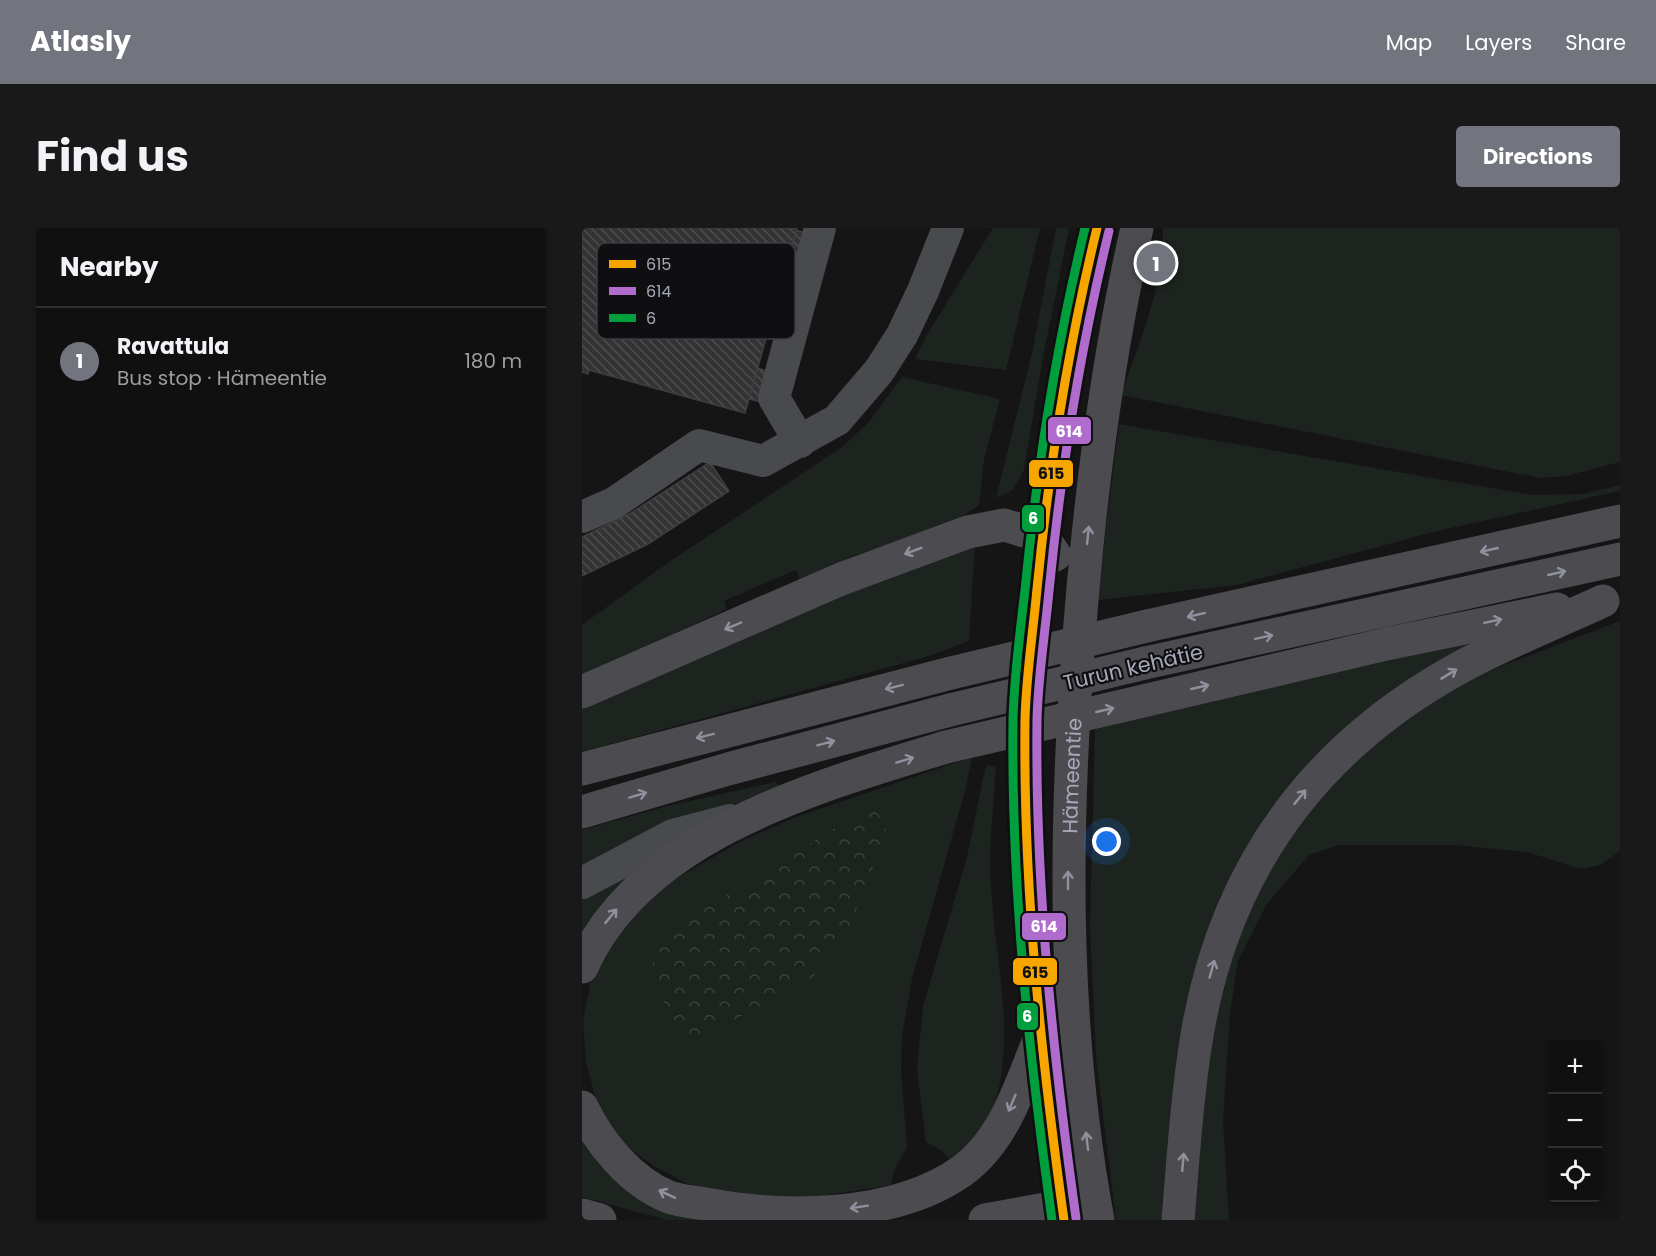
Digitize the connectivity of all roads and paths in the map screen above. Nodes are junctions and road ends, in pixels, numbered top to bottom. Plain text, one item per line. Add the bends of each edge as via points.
1 (820, 228) edge
2 (948, 228) edge
3 (1097, 228) edge
4 (1137, 228) edge
5 (795, 320) edge
6 (790, 339) edge
7 (800, 441) junction
8 (582, 517) edge
9 (1620, 521) edge
10 (1042, 536) junction
11 (1607, 562) edge
12 (1082, 593) junction
13 (1612, 599) edge
14 (582, 692) edge
15 (582, 769) edge
16 (582, 812) edge
17 (751, 814) junction
18 (582, 883) edge
19 (582, 967) edge
20 (1042, 1030) junction
21 (582, 1107) edge
22 (1096, 1206) edge
23 (1063, 1213) edge
24 (582, 1215) edge
25 (600, 1220) edge
26 (985, 1220) edge
27 (1178, 1220) edge

1 - 5 lane
2 - 7 lane via 902,335 879,371 837,420
3 - 10 highway, Hämeentie via 1059,414
12 -> 4 highway, Hämeentie via 1107,381
6 - 7 lane via 774,398
7 - 8 lane via 763,461 699,446 614,503
9 -> 15 highway, Turun kehätie, bridge via 1147,626
10 - 12 highway
10 -> 14 highway via 1004,525 968,532 841,579
10 - 20 highway, Hämeentie via 1025,728 1027,858
16 -> 11 highway, Turun kehätie, bridge via 950,710
22 -> 12 highway, Hämeentie via 1078,1071 1068,938 1071,749
17 -> 13 highway, bridge via 861,773 946,747 1435,633
27 -> 13 highway via 1195,1047 1212,967 1241,890 1273,832 1341,750 1378,720 1459,668
17 - 18 lane via 673,836
19 -> 17 highway via 610,917 630,895 696,846
20 -> 21 highway via 1006,1117 978,1156 942,1183 915,1195 861,1208 768,1213 669,1197 621,1164 592,1128
20 - 23 highway, Hämeentie
22 - 23 highway
23 - 26 highway
24 - 25 highway

